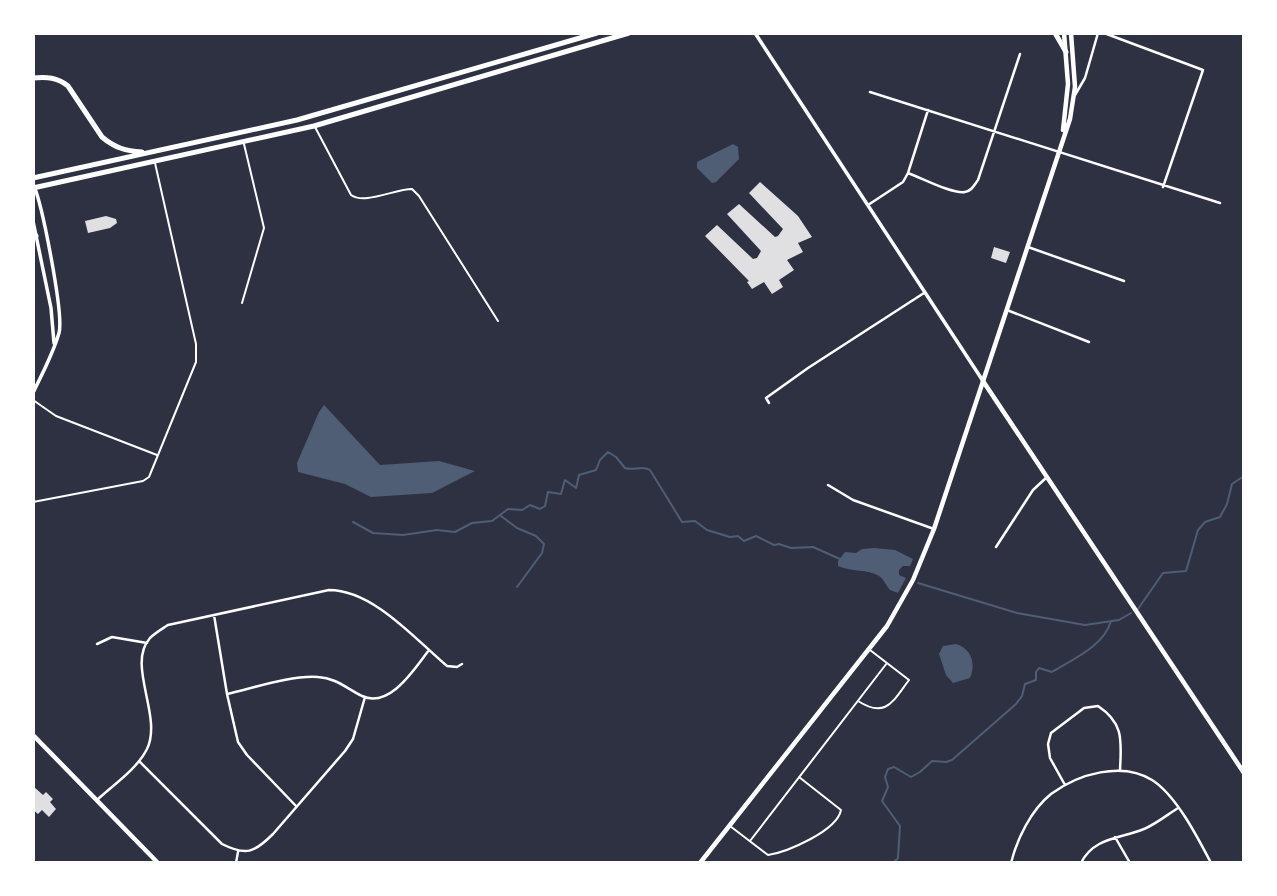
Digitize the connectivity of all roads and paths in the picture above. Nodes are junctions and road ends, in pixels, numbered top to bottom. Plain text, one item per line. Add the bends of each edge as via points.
1 (597, 33) edge
2 (629, 33) edge
3 (755, 33) edge
4 (1055, 33) edge
5 (1064, 33) edge
6 (1072, 33) edge
7 (1098, 33) edge
8 (1104, 33) edge
9 (1066, 52) junction
10 (1020, 54) dead end
11 (33, 78) edge
12 (870, 92) dead end
13 (1073, 100) junction
14 (928, 110) junction
15 (314, 126) junction
16 (994, 130) junction
17 (244, 143) junction
18 (153, 152) junction
19 (1058, 152) junction
20 (155, 162) junction
21 (908, 173) junction
22 (33, 178) edge
23 (34, 187) edge
24 (1163, 187) junction
25 (1220, 203) dead end
26 (868, 205) junction
27 (33, 221) edge
28 (34, 234) edge
29 (1028, 247) junction
30 (1124, 281) dead end
31 (925, 292) junction
32 (242, 303) dead end
33 (1007, 310) junction
34 (498, 321) dead end
35 (1089, 342) dead end
36 (54, 344) junction
37 (983, 381) junction
38 (33, 393) edge
39 (33, 400) edge
40 (769, 403) dead end
41 (158, 455) junction
42 (1047, 477) junction
43 (828, 485) dead end
44 (33, 502) edge
45 (934, 529) junction
46 (996, 547) dead end
47 (214, 615) junction
48 (147, 643) junction
49 (97, 644) dead end
50 (869, 649) junction
51 (429, 650) junction
52 (887, 663) junction
53 (462, 664) dead end
54 (227, 694) junction
55 (365, 697) junction
56 (858, 701) junction
57 (33, 735) edge
58 (139, 761) junction
59 (1120, 771) junction
60 (1244, 773) edge
61 (799, 777) junction
62 (1065, 786) junction
63 (97, 800) junction
64 (296, 806) junction
65 (1178, 808) junction
66 (729, 825) junction
67 (1115, 837) junction
68 (750, 841) junction
69 (238, 852) junction
70 (158, 863) edge
71 (236, 863) edge
72 (700, 863) edge
73 (1011, 863) edge
74 (1081, 863) edge
75 (1130, 863) edge
76 (1211, 863) edge

1 - 18 highway via 321,114
2 - 15 highway
3 - 26 street
4 - 9 highway
5 - 9 main road
6 - 13 main road
7 - 13 street via 1085,78
8 - 24 street via 1203,70
9 - 19 main road via 1066,117
10 - 16 street
11 - 18 highway via 54,78 68,86 110,144 129,152
12 - 14 street
13 - 19 main road
14 - 16 street
14 - 21 street
15 - 17 highway
15 - 34 lane via 355,199 401,189 412,189 419,196
16 - 19 street
16 - 21 street via 978,180 970,190 953,190
17 - 20 highway
17 - 32 lane via 264,228
18 - 22 highway
19 - 24 street
19 - 29 main road
20 - 23 highway
20 - 41 lane via 197,352
21 - 26 street via 903,182
23 - 36 street via 59,298 59,332
24 - 25 street
26 - 31 street
27 - 28 street
28 - 36 street
29 - 30 street
29 - 33 main road
31 - 37 street
31 - 40 street via 808,368 766,398
33 - 35 street
33 - 37 main road
36 - 38 street
37 - 42 main road
37 - 45 main road
39 - 41 lane via 56,416
41 - 44 lane via 143,481
42 - 46 street via 1033,490
42 - 60 main road
43 - 45 street via 853,500
45 - 50 main road via 913,580
47 - 48 street via 168,625
47 - 51 street via 341,590 372,603
47 - 54 street
48 - 49 street via 112,637
48 - 58 street via 142,663 152,734
50 - 52 lane
50 - 66 main road
51 - 53 street via 447,666
51 - 55 street via 396,690
52 - 56 lane
52 - 56 lane via 909,680 888,707 878,709
54 - 55 street via 314,677 337,681
54 - 64 street via 238,742
55 - 64 street via 353,739
56 - 61 lane
57 - 63 main road
58 - 63 street
58 - 69 street via 222,844
59 - 62 street via 1102,772
59 - 62 street via 1121,737 1116,723 1098,706 1084,708 1051,733 1048,744
59 - 65 street via 1155,782
61 - 68 lane
61 - 68 lane via 841,810 840,817 823,832 781,853 768,855
62 - 73 street via 1049,795 1028,821
63 - 70 main road
64 - 69 street via 261,845
65 - 67 street via 1144,829
65 - 76 street
66 - 68 lane
66 - 72 main road
67 - 74 street via 1095,845
67 - 75 street
69 - 71 street

